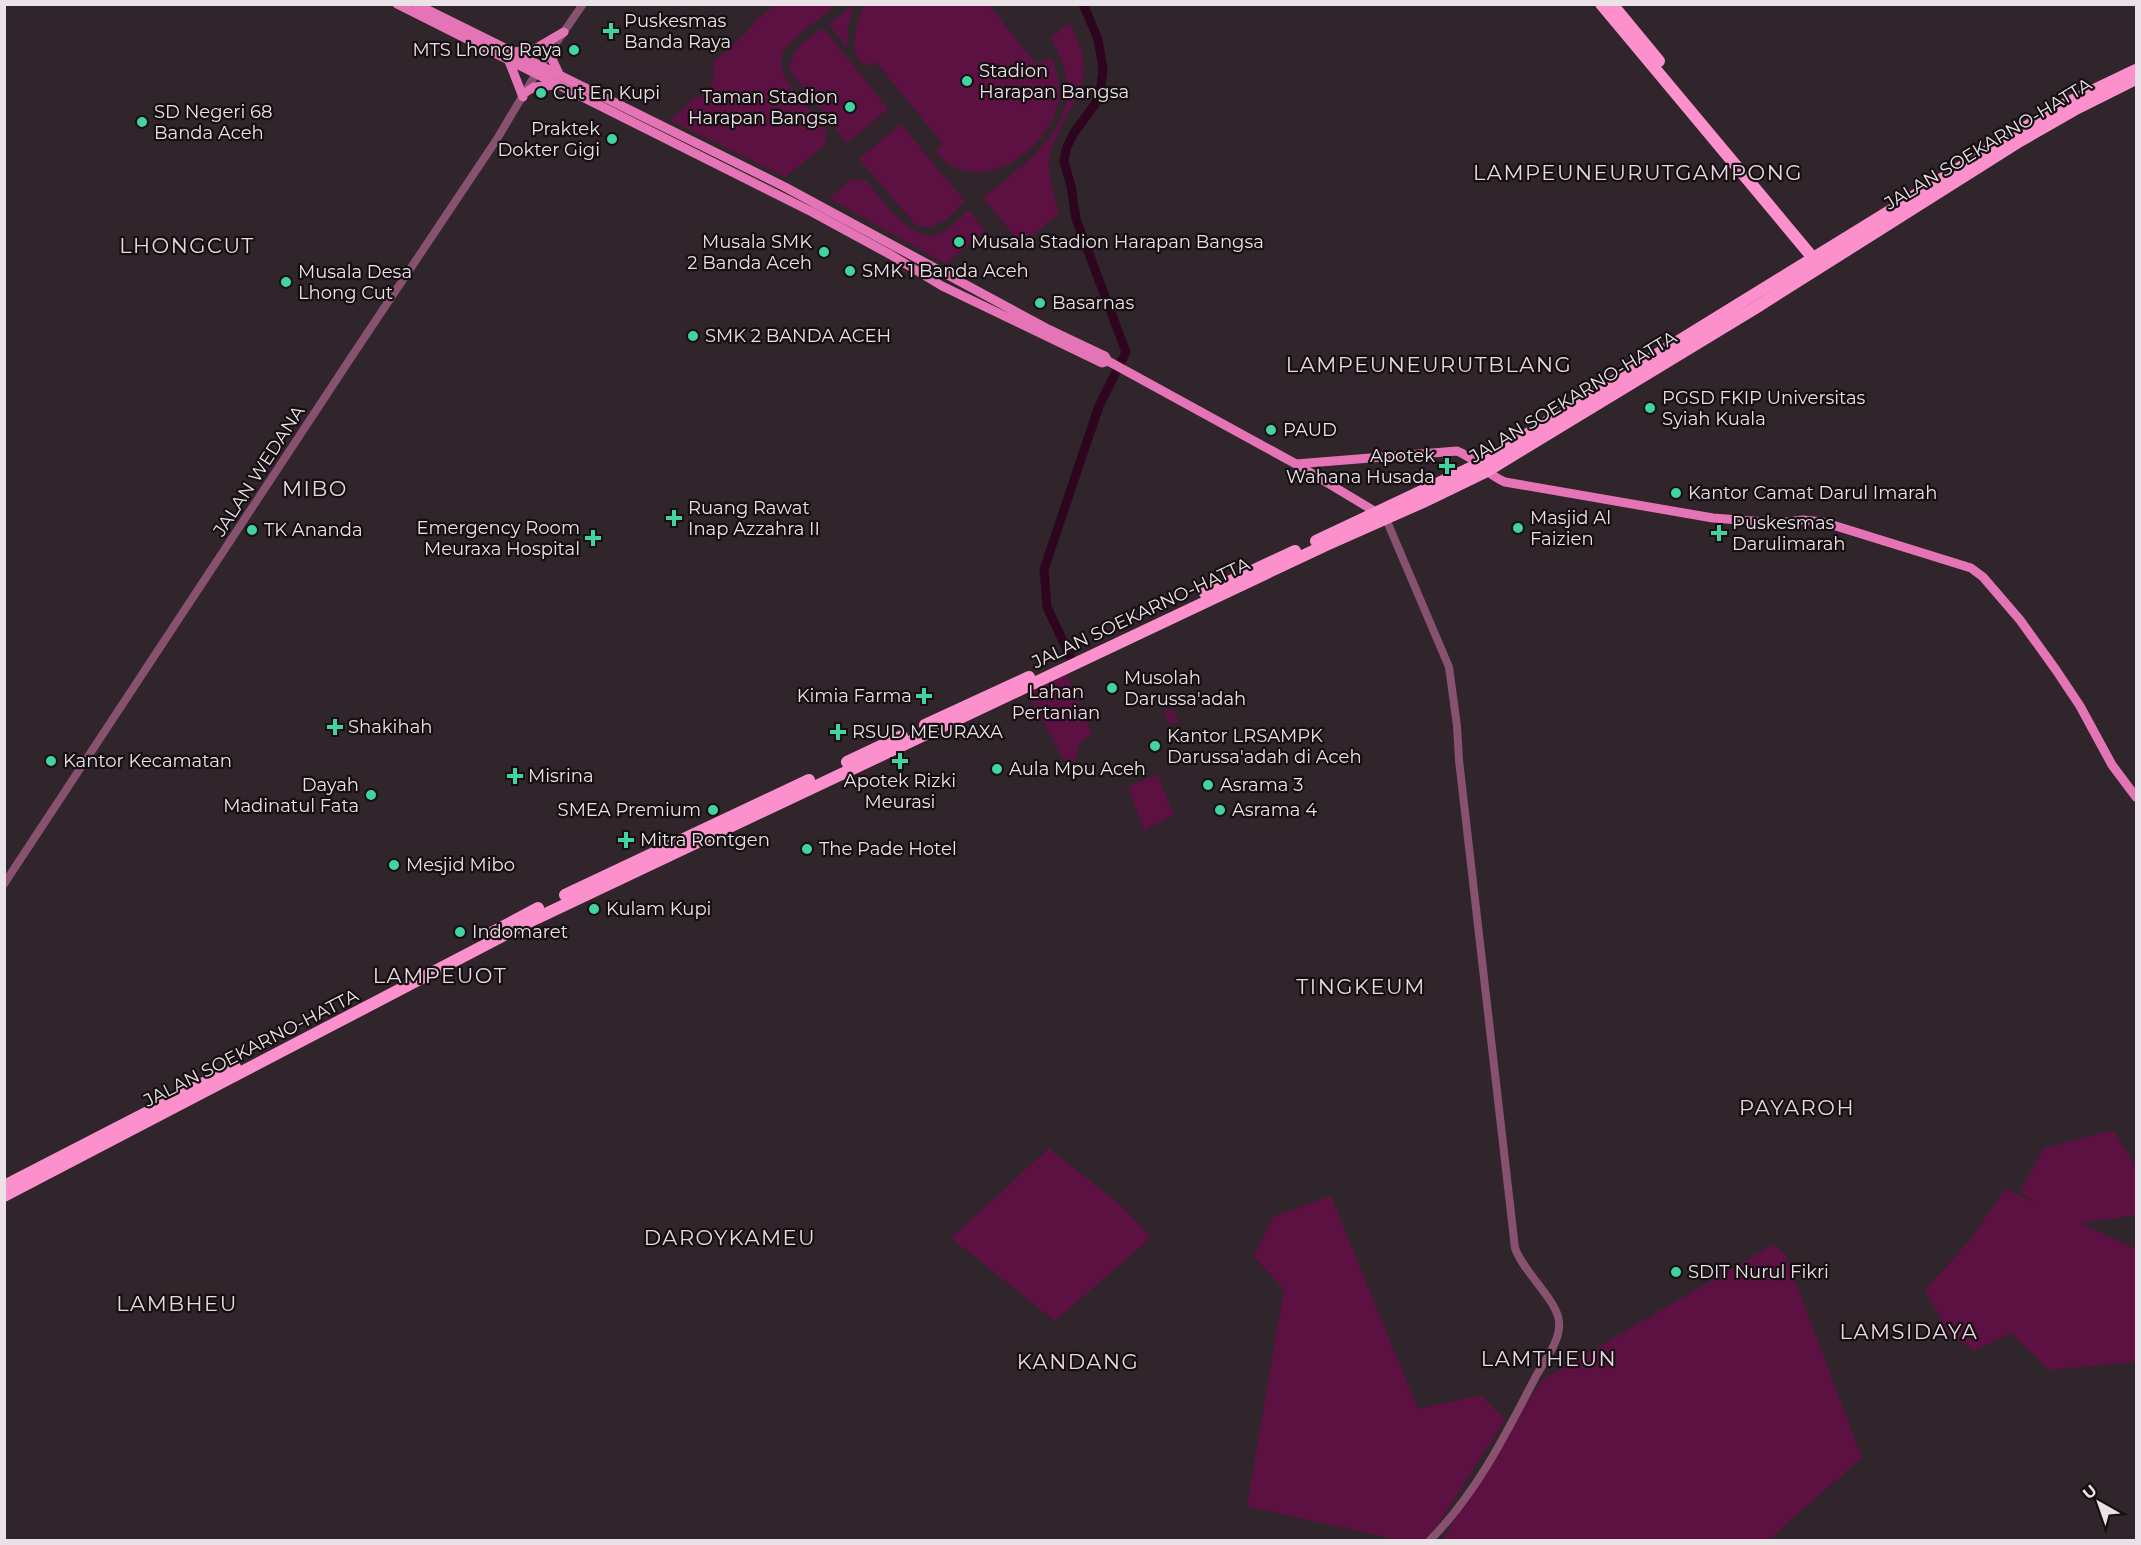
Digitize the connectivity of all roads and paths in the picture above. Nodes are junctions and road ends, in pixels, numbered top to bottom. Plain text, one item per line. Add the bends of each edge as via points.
1 (398, 4) edge
2 (416, 4) edge
3 (583, 4) edge
4 (1601, 4) edge
5 (1612, 4) edge
6 (564, 32) junction
7 (553, 48) junction
8 (510, 56) junction
9 (539, 69) junction
10 (2136, 70) edge
11 (559, 75) junction
12 (2136, 79) edge
13 (558, 85) junction
14 (524, 95) junction
15 (663, 133) junction
16 (1724, 146) junction
17 (893, 250) junction
18 (1820, 261) junction
19 (984, 294) junction
20 (979, 303) junction
21 (1109, 362) junction
22 (1296, 464) junction
23 (1483, 468) junction
24 (1381, 516) junction
25 (2136, 797) edge
26 (4, 884) edge
27 (113, 1134) junction
28 (4, 1186) edge
29 (4, 1196) edge
30 (1430, 1540) edge

1 - 8 main road
2 - 8 main road
3 - 6 street, JALAN WEDANA
4 - 16 highway
5 - 16 highway
6 - 7 street, JALAN WEDANA
6 - 8 main road via 535,49
7 - 9 street, JALAN WEDANA
7 - 11 main road via 552,59
8 - 9 main road
8 - 14 main road
9 - 11 main road
9 - 13 main road
9 - 14 street, JALAN WEDANA
10 - 18 highway, JALAN SOEKARNO-HATTA via 2038,119
11 - 15 main road
12 - 18 highway, JALAN SOEKARNO-HATTA via 2073,110
13 - 14 main road via 534,87
13 - 15 main road
14 - 26 street, JALAN WEDANA
15 - 17 main road
16 - 18 highway
17 - 19 main road
17 - 20 main road via 942,286
18 - 23 highway, JALAN SOEKARNO-HATTA via 1563,426
19 - 20 main road
19 - 21 main road via 1105,356
20 - 21 main road via 1074,352
21 - 22 main road
22 - 23 main road via 1457,451
22 - 24 main road
23 - 24 highway, JALAN SOEKARNO-HATTA
23 - 25 main road via 1505,482 1713,518 1822,522 1971,568 1996,591 2036,642
24 - 27 highway, JALAN SOEKARNO-HATTA via 589,888 536,919
24 - 30 street via 1449,667 1515,1248 1559,1322 1557,1337 1512,1424 1449,1520
27 - 28 highway, JALAN SOEKARNO-HATTA
27 - 29 highway, JALAN SOEKARNO-HATTA

